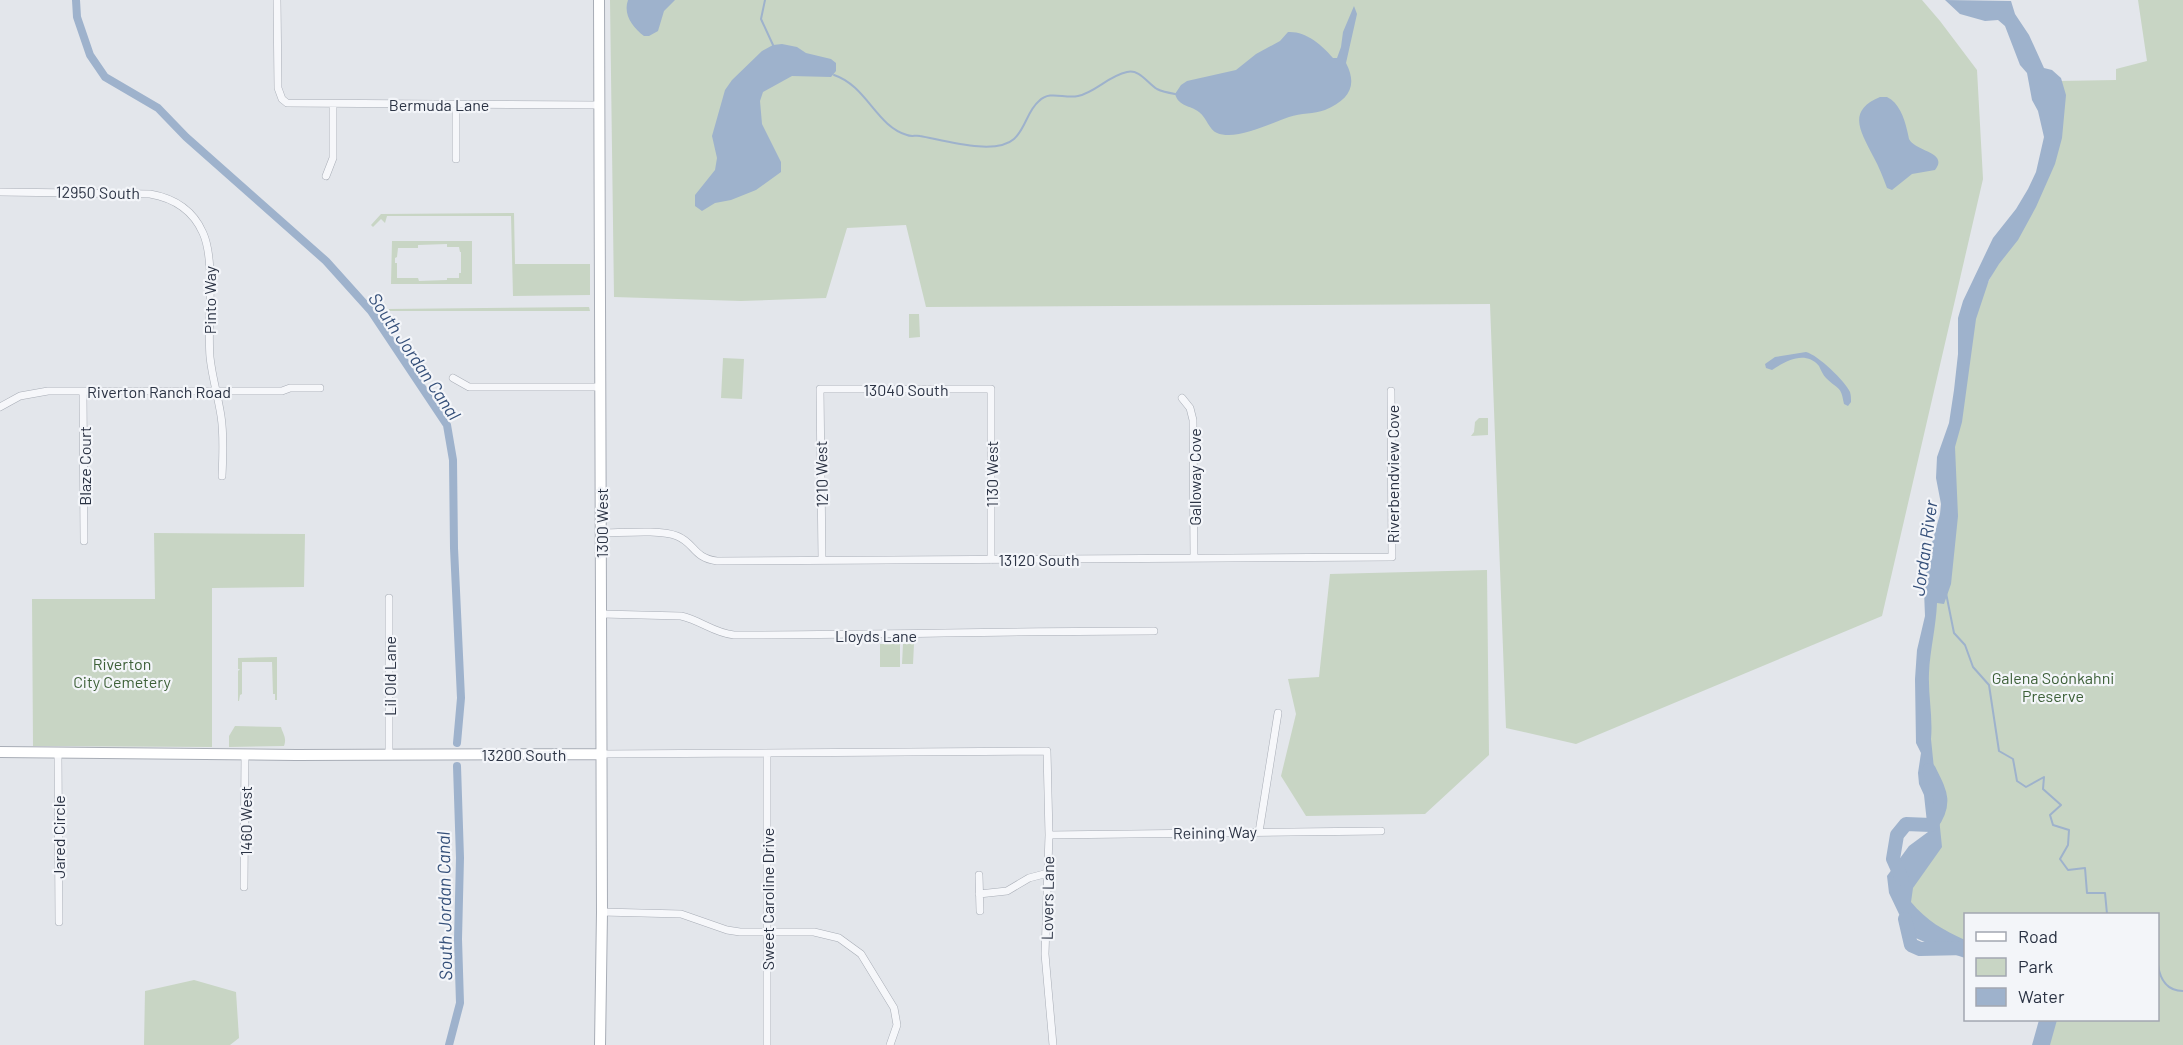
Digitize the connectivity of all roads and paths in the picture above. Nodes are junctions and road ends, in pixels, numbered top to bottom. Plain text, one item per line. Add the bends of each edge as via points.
1 (277, 0) edge
2 (599, 0) edge
3 (333, 104) junction
4 (456, 104) junction
5 (598, 105) junction
6 (456, 159) dead end
7 (326, 176) dead end
8 (0, 192) edge
9 (190, 213) joint
10 (453, 378) dead end
11 (600, 387) junction
12 (320, 388) dead end
13 (820, 389) joint
14 (991, 389) joint
15 (216, 390) junction
16 (83, 391) junction
17 (1391, 391) dead end
18 (1182, 398) dead end
19 (0, 407) edge
20 (222, 476) dead end
21 (601, 533) junction
22 (84, 540) dead end
23 (1392, 557) joint
24 (1194, 558) junction
25 (822, 560) junction
26 (991, 560) junction
27 (389, 598) dead end
28 (602, 614) junction
29 (1154, 630) dead end
30 (1278, 713) dead end
31 (1047, 750) joint
32 (0, 752) edge
33 (58, 753) junction
34 (767, 753) junction
35 (245, 754) junction
36 (601, 754) junction
37 (389, 755) junction
38 (1381, 831) dead end
39 (1260, 832) junction
40 (1049, 835) junction
41 (1048, 873) junction
42 (979, 875) dead end
43 (244, 887) dead end
44 (980, 894) junction
45 (980, 911) dead end
46 (602, 912) junction
47 (59, 922) dead end
48 (767, 932) junction
49 (600, 1045) edge
50 (767, 1045) edge
51 (890, 1045) edge
52 (1053, 1045) edge

1 - 3 street, Bermuda Lane via 278,88 282,99 292,104
2 - 5 street, 1300 West
3 - 4 street, Bermuda Lane
3 - 7 street via 333,158
4 - 5 street, Bermuda Lane
4 - 6 street
5 - 11 street, 1300 West
8 - 9 street, 12950 South via 150,194 171,200
9 - 15 street, Pinto Way via 203,232 209,253 209,344
10 - 11 street via 469,387
11 - 21 street, 1300 West
12 - 15 street, Riverton Ranch Road
13 - 14 street, 13040 South
13 - 25 street, 1210 West
14 - 26 street, 1130 West
15 - 16 street, Riverton Ranch Road
15 - 20 street, Pinto Way via 222,425
16 - 19 street, Riverton Ranch Road via 33,393
16 - 22 street, Blaze Court
17 - 23 street, Riverbendview Cove
18 - 24 street, Galloway Cove via 1193,420
21 - 25 street, 13120 South via 670,534 685,540 702,557 717,561
21 - 28 street, 1300 West
23 - 24 street, 13120 South
24 - 26 street, 13120 South
25 - 26 street, 13120 South
27 - 37 street, Lil Old Lane
28 - 29 street, Lloyds Lane via 681,616 734,635
28 - 36 street, 1300 West
30 - 39 street
31 - 34 street, 13200 South
31 - 40 street, Lovers Lane
32 - 33 street, 13200 South
33 - 35 street, 13200 South
33 - 47 street, Jared Circle
34 - 36 street, 13200 South
34 - 48 street, Sweet Caroline Drive
35 - 37 street, 13200 South
35 - 43 street, 1460 West
36 - 37 street, 13200 South
36 - 46 street, 1300 West
38 - 39 street, Reining Way
39 - 40 street, Reining Way
40 - 41 street, Lovers Lane
41 - 44 street via 1029,878 1007,891
41 - 52 street, Lovers Lane via 1046,954
42 - 44 street
44 - 45 street
46 - 48 street via 681,914 727,930
46 - 49 street, 1300 West
48 - 50 street, Sweet Caroline Drive
48 - 51 street via 826,933 861,954 896,1013 897,1024

